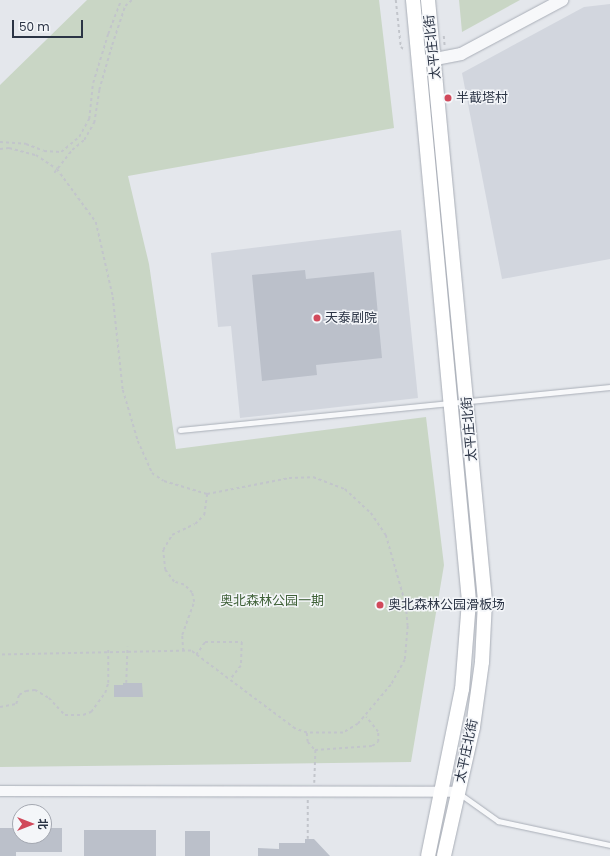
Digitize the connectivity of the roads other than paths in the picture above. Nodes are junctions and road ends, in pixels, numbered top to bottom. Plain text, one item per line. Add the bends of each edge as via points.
1 (413, 0) edge
2 (428, 0) edge
3 (562, 0) edge
4 (435, 60) junction
5 (420, 62) junction
6 (610, 387) edge
7 (467, 401) junction
8 (452, 402) junction
9 (180, 430) dead end
10 (0, 791) edge
11 (443, 792) junction
12 (458, 792) junction
13 (610, 846) edge
14 (428, 856) edge
15 (444, 856) edge

1 - 5 main road, 太平庄北街
2 - 4 main road, 太平庄北街
3 - 4 street via 461,54
4 - 5 street
4 - 7 main road, 太平庄北街
5 - 8 main road, 太平庄北街
6 - 7 lane
7 - 8 lane
7 - 12 main road, 太平庄北街 via 485,601 479,692
8 - 9 lane
8 - 11 main road, 太平庄北街 via 469,601 462,689
10 - 11 street
11 - 12 street
11 - 14 main road, 太平庄北街
12 - 13 lane via 498,821
12 - 15 main road, 太平庄北街

